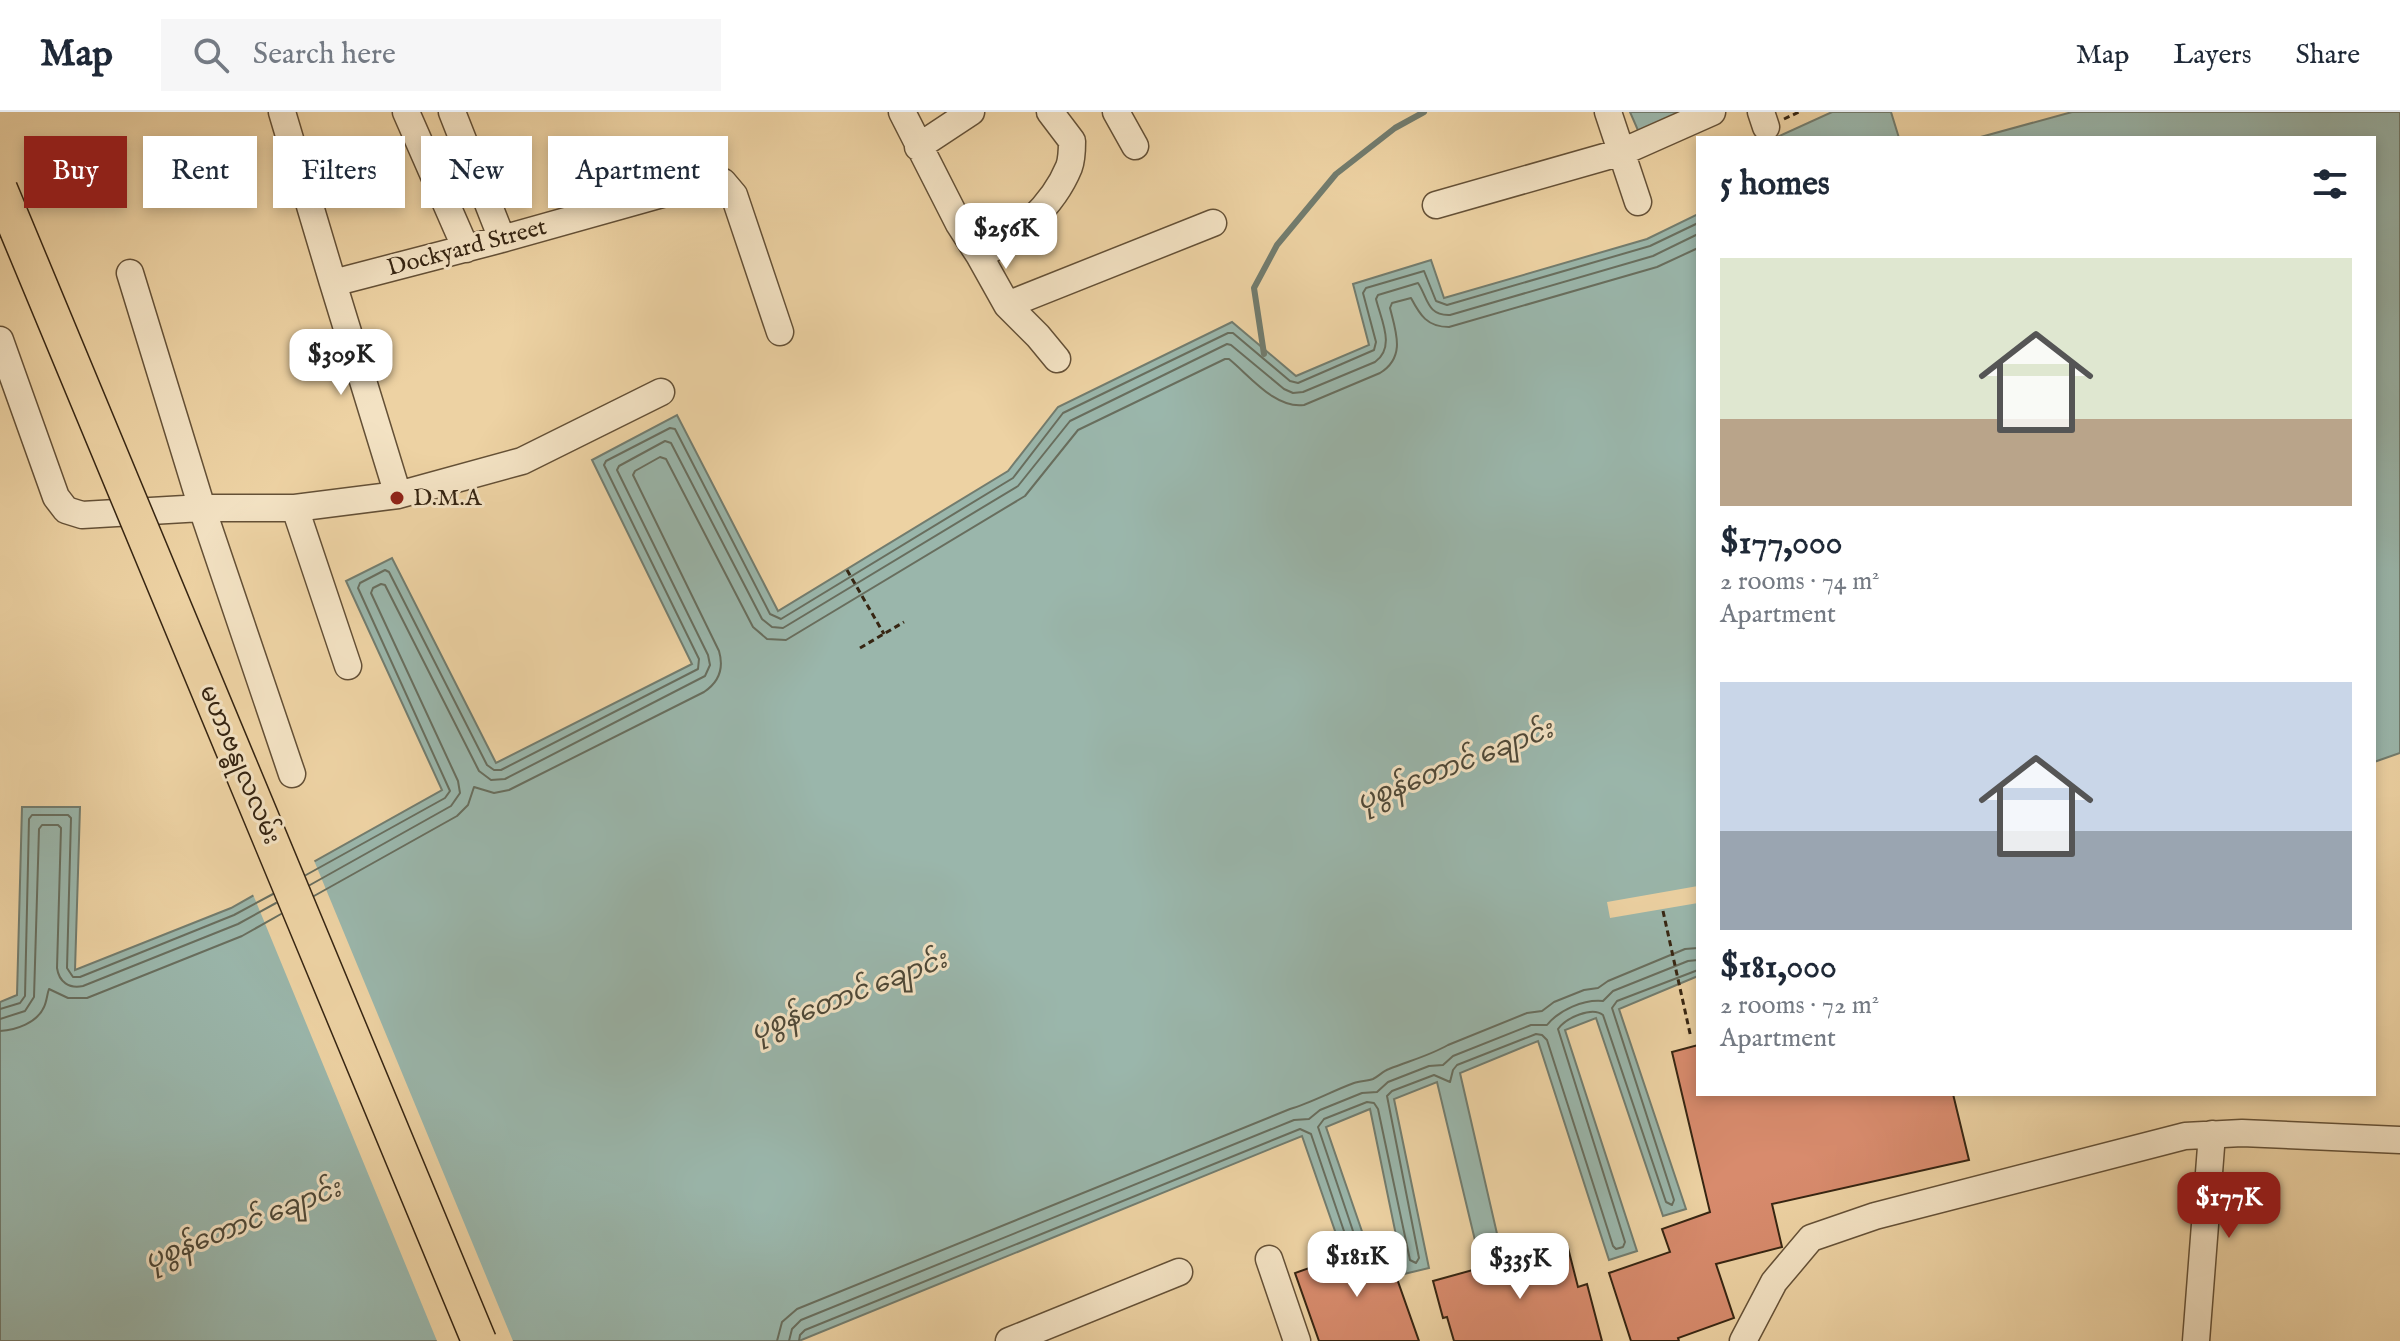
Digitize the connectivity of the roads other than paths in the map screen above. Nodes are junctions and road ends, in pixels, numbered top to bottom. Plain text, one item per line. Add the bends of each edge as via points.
1 (282, 112) edge
2 (406, 112) edge
3 (452, 112) edge
4 (902, 112) edge
5 (971, 112) edge
6 (1050, 112) edge
7 (1116, 112) edge
8 (1608, 112) edge
9 (1712, 112) edge
10 (1135, 146) dead end
11 (918, 147) junction
12 (1622, 152) junction
13 (0, 189) edge
14 (1638, 202) dead end
15 (1436, 205) dead end
16 (1213, 223) dead end
17 (502, 239) junction
18 (466, 249) junction
19 (979, 255) junction
20 (130, 273) dead end
21 (333, 283) junction
22 (1007, 305) junction
23 (780, 332) dead end
24 (0, 340) edge
25 (1057, 359) dead end
26 (661, 392) dead end
27 (398, 495) junction
28 (202, 508) junction
29 (295, 508) junction
30 (348, 666) dead end
31 (292, 774) dead end
32 (2212, 1134) junction
33 (2400, 1140) edge
34 (1269, 1259) dead end
35 (1179, 1272) dead end
36 (1035, 1336) edge
37 (479, 1341) edge
38 (1009, 1341) edge
39 (1297, 1341) edge
40 (1743, 1341) edge
41 (2196, 1341) edge

1 - 21 street
2 - 18 street
3 - 17 street
4 - 11 street
5 - 11 street
6 - 19 street via 1072,141 1070,165 1025,228
7 - 10 street
8 - 12 street
9 - 12 street
11 - 19 street
12 - 14 street
12 - 15 street
13 - 37 main road, မဟာဗန္ဓုလလမ်း, bridge
16 - 22 street
17 - 18 street, Dockyard Street
17 - 23 street, Dockyard Street via 705,182 723,182 734,195
18 - 21 street, Dockyard Street
19 - 22 street
20 - 28 street
21 - 27 street
22 - 25 street
24 - 28 street via 56,497 66,510 82,515
26 - 27 street via 522,461
27 - 29 street
28 - 29 street
28 - 31 street
29 - 30 street
32 - 33 street
32 - 40 street via 2120,1151 1811,1238 1774,1282
32 - 41 street
34 - 39 street
35 - 36 street
36 - 38 street

